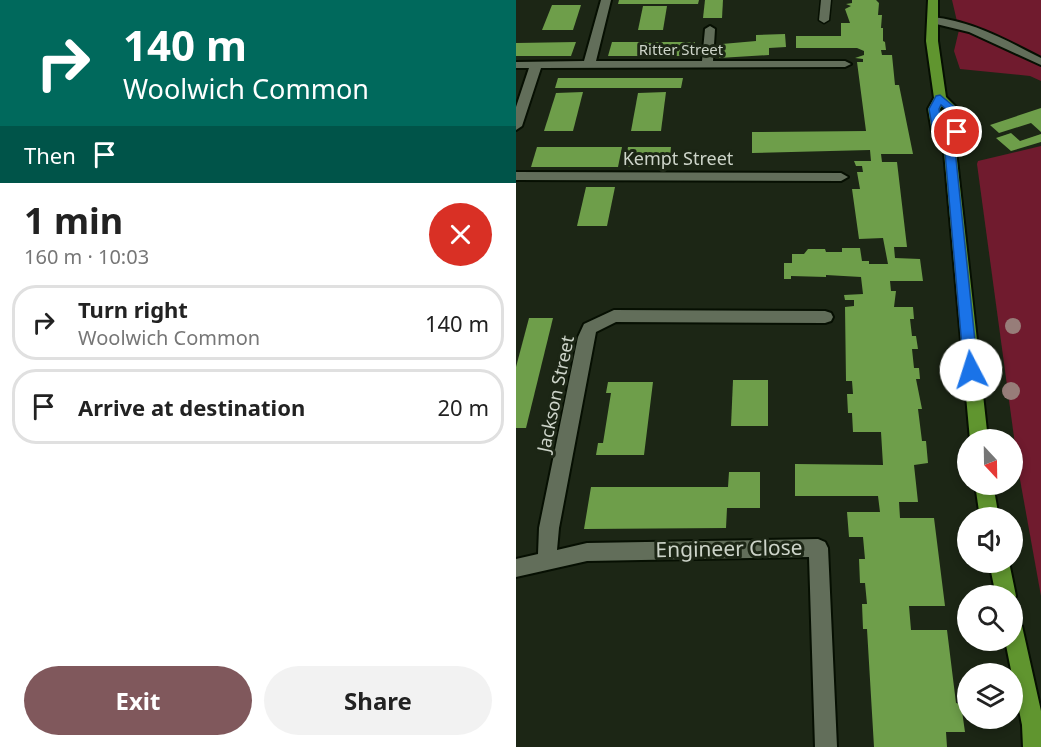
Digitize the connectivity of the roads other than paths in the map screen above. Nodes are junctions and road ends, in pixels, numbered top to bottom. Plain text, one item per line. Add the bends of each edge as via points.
1 (606, 0) edge
2 (825, 0) edge
3 (933, 0) edge
4 (824, 20) dead end
5 (932, 20) junction
6 (710, 29) dead end
7 (1041, 62) edge
8 (845, 64) dead end
9 (516, 65) edge
10 (537, 65) junction
11 (589, 65) junction
12 (707, 65) junction
13 (940, 98) junction
14 (516, 126) edge
15 (949, 140) junction
16 (516, 176) edge
17 (841, 177) dead end
18 (825, 317) dead end
19 (978, 429) edge
20 (547, 560) junction
21 (516, 568) edge
22 (1017, 651) edge
23 (1036, 739) edge
24 (826, 747) edge

1 - 11 street
2 - 4 lane
3 - 5 highway
5 - 7 street via 945,20 973,30
5 - 13 highway
6 - 12 street
8 - 12 street, Ritter Street
9 - 10 street, Ritter Street
10 - 11 street, Ritter Street
10 - 14 street
11 - 12 street, Ritter Street
13 - 15 highway via 934,109 938,132
13 - 15 highway via 952,109 957,132
15 - 19 highway
16 - 17 street, Kempt Street
18 - 20 street, Jackson Street via 614,316 590,328 549,528
20 - 21 street, Engineer Close
20 - 24 street, Engineer Close via 587,552 818,548
22 - 23 highway

